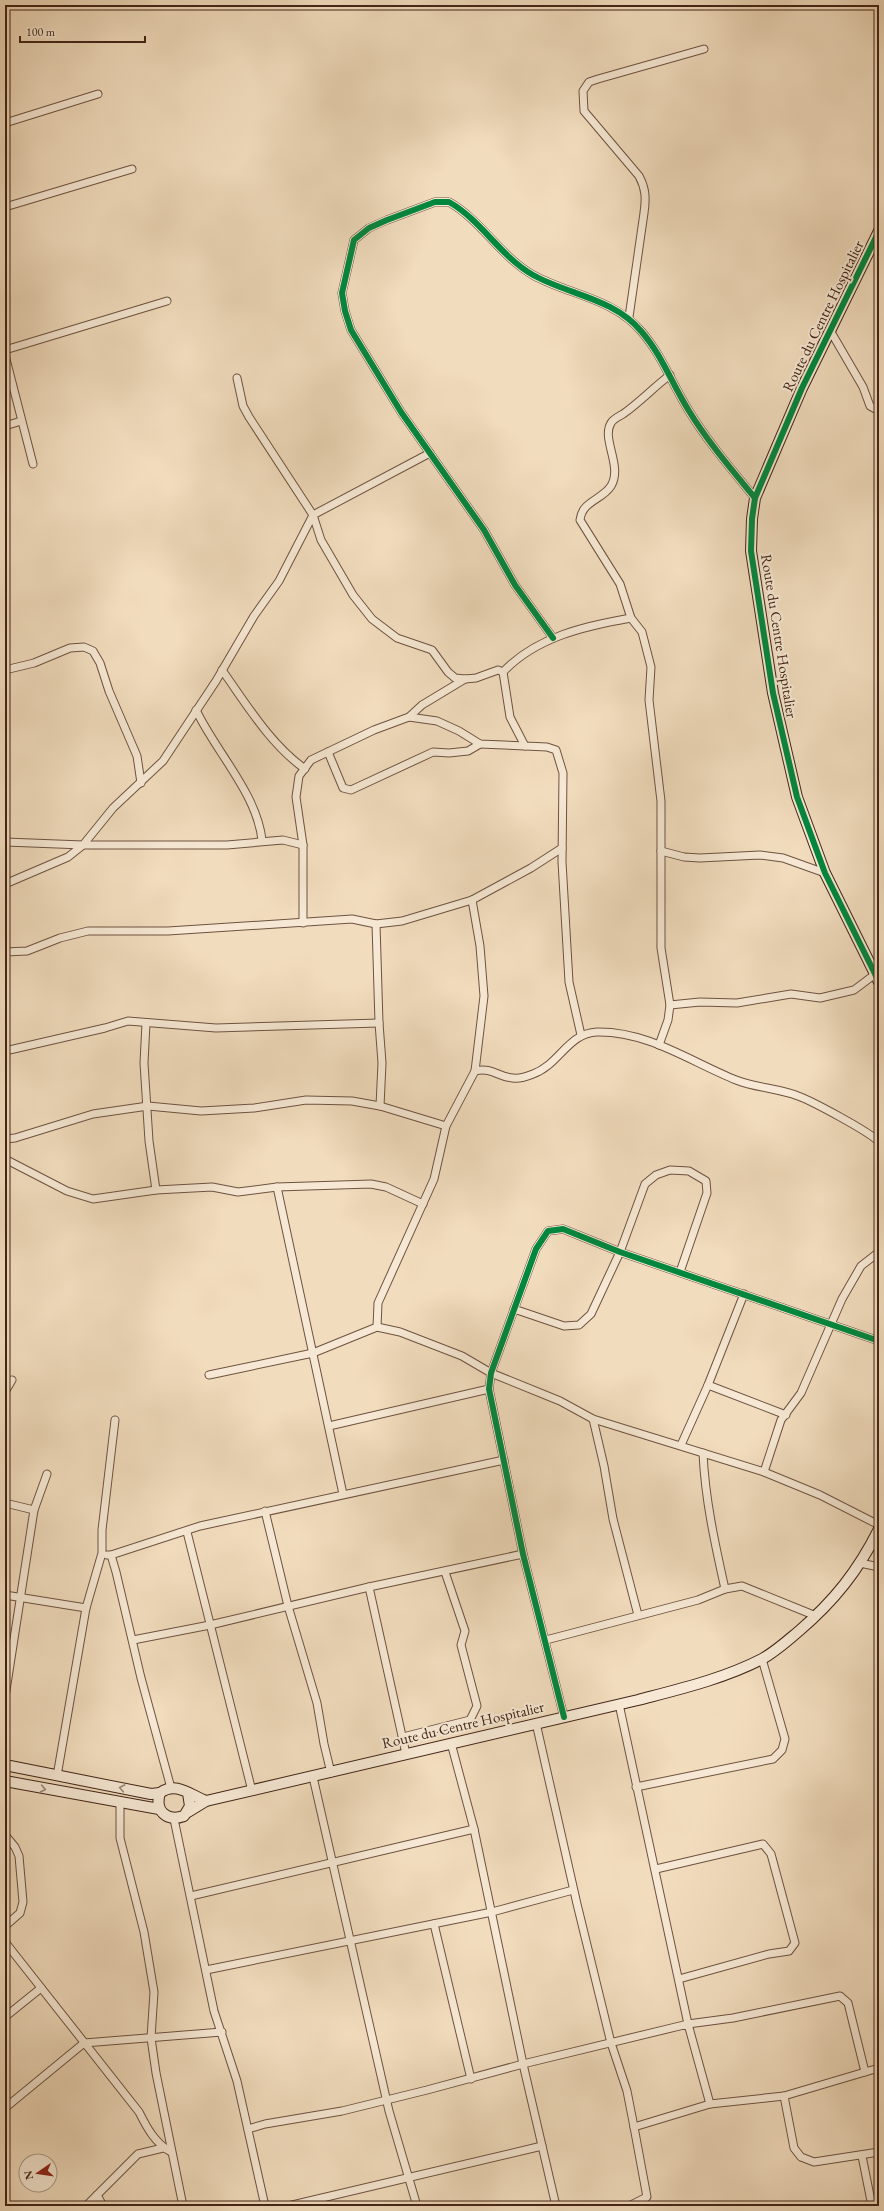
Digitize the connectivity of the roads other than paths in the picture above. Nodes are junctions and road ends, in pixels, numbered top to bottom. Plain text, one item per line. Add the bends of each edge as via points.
1 (704, 50) dead end
2 (98, 94) dead end
3 (5, 123) edge
4 (132, 169) dead end
5 (5, 207) edge
6 (879, 231) edge
7 (167, 301) dead end
8 (628, 317) junction
9 (831, 332) junction
10 (5, 350) edge
11 (5, 355) edge
12 (670, 375) junction
13 (237, 378) dead end
14 (879, 411) edge
15 (21, 421) junction
16 (5, 426) edge
17 (430, 453) junction
18 (32, 464) dead end
19 (755, 498) junction
20 (312, 515) junction
21 (631, 618) junction
22 (553, 638) junction
23 (5, 670) edge
24 (222, 670) junction
25 (503, 672) junction
26 (465, 680) junction
27 (196, 710) junction
28 (409, 716) junction
29 (480, 744) junction
30 (525, 746) junction
31 (328, 752) junction
32 (305, 769) junction
33 (141, 783) junction
34 (262, 840) junction
35 (5, 842) edge
36 (83, 845) junction
37 (303, 845) junction
38 (562, 848) junction
39 (660, 851) junction
40 (825, 873) junction
41 (5, 884) edge
42 (472, 900) junction
43 (303, 923) junction
44 (376, 924) junction
45 (5, 952) edge
46 (878, 975) edge
47 (670, 1005) junction
48 (146, 1022) junction
49 (379, 1023) junction
50 (581, 1035) junction
51 (659, 1045) junction
52 (5, 1051) edge
53 (475, 1071) junction
54 (148, 1106) junction
55 (380, 1106) junction
56 (446, 1126) junction
57 (5, 1139) edge
58 (879, 1142) edge
59 (5, 1159) edge
60 (277, 1187) junction
61 (156, 1190) junction
62 (423, 1204) junction
63 (620, 1252) junction
64 (879, 1252) edge
65 (680, 1272) junction
66 (744, 1294) junction
67 (514, 1309) junction
68 (831, 1325) junction
69 (377, 1327) junction
70 (879, 1341) edge
71 (313, 1353) junction
72 (491, 1373) junction
73 (209, 1375) dead end
74 (12, 1380) dead end
75 (708, 1385) junction
76 (489, 1389) junction
77 (5, 1392) edge
78 (786, 1415) junction
79 (593, 1419) junction
80 (115, 1420) dead end
81 (329, 1426) junction
82 (680, 1445) junction
83 (703, 1453) junction
84 (504, 1460) junction
85 (764, 1472) junction
86 (47, 1474) dead end
87 (343, 1494) junction
88 (5, 1503) edge
89 (34, 1510) junction
90 (265, 1511) junction
91 (879, 1525) edge
92 (879, 1529) edge
93 (187, 1532) junction
94 (102, 1553) junction
95 (523, 1554) junction
96 (111, 1556) junction
97 (860, 1563) junction
98 (879, 1567) edge
99 (444, 1572) junction
100 (369, 1587) junction
101 (725, 1589) junction
102 (5, 1595) edge
103 (21, 1597) junction
104 (288, 1606) junction
105 (86, 1608) junction
106 (638, 1615) junction
107 (816, 1616) junction
108 (210, 1625) junction
109 (133, 1640) junction
110 (546, 1640) junction
111 (762, 1659) junction
112 (5, 1697) edge
113 (619, 1704) junction
114 (564, 1717) junction
115 (536, 1723) junction
116 (403, 1737) junction
117 (451, 1743) junction
118 (406, 1754) junction
119 (5, 1765) edge
120 (332, 1773) junction
121 (57, 1776) junction
122 (313, 1777) junction
123 (5, 1781) edge
124 (636, 1787) junction
125 (171, 1788) junction
126 (252, 1791) junction
127 (160, 1793) junction
128 (188, 1793) junction
129 (206, 1801) junction
130 (120, 1803) junction
131 (159, 1809) junction
132 (188, 1812) junction
133 (174, 1819) junction
134 (474, 1829) junction
135 (5, 1835) edge
136 (333, 1862) junction
137 (656, 1869) junction
138 (573, 1890) junction
139 (191, 1896) junction
140 (492, 1912) junction
141 (434, 1924) junction
142 (5, 1926) edge
143 (349, 1941) junction
144 (5, 1942) edge
145 (206, 1970) junction
146 (678, 1979) junction
147 (41, 1988) junction
148 (5, 2017) edge
149 (688, 2024) junction
150 (222, 2032) junction
151 (151, 2038) junction
152 (84, 2043) junction
153 (611, 2043) junction
154 (523, 2064) junction
155 (879, 2068) edge
156 (865, 2072) junction
157 (471, 2079) junction
158 (784, 2096) junction
159 (386, 2099) junction
160 (710, 2104) junction
161 (5, 2108) edge
162 (634, 2127) junction
163 (248, 2129) junction
164 (542, 2146) junction
165 (163, 2148) junction
166 (171, 2152) junction
167 (879, 2152) edge
168 (862, 2156) junction
169 (410, 2178) junction
170 (97, 2195) junction
171 (86, 2206) edge
172 (103, 2206) edge
173 (183, 2206) edge
174 (266, 2206) edge
175 (288, 2206) edge
176 (417, 2206) edge
177 (556, 2206) edge
178 (629, 2206) edge
179 (872, 2206) edge

1 - 8 street via 589,82 583,92 584,111 638,176 646,196
2 - 3 street
4 - 5 street
6 - 9 street, Route du Centre Hospitalier
7 - 10 street
8 - 12 street via 659,354
8 - 17 street via 602,302 533,275 504,254 473,220 449,202 435,202 361,233 354,240 342,293 349,324 385,387
9 - 14 street via 863,387 870,406
9 - 19 street, Route du Centre Hospitalier via 802,388
11 - 15 street
12 - 19 street via 689,411 717,453
12 - 21 street via 642,400 611,422 609,434 614,478 611,486 585,506 580,514 580,520 620,584
13 - 20 street via 243,406 249,417
15 - 16 street
15 - 18 street
17 - 20 street
17 - 22 street via 484,530 515,584
19 - 40 street, Route du Centre Hospitalier via 751,552 773,693 797,797
20 - 24 street via 279,581 254,616
20 - 26 street via 324,546 353,596 372,619 397,638 428,647 448,672 455,678
21 - 22 street
21 - 39 street via 642,632 650,667 649,700 660,800
22 - 25 street via 516,658
23 - 33 street via 70,648 84,647 92,651 100,663 108,691 137,756
24 - 27 street
24 - 32 street via 288,757
25 - 26 street via 498,670
25 - 30 street via 510,717
26 - 28 street via 422,705
27 - 33 street via 163,761
27 - 34 street via 249,800 260,825
28 - 29 street via 437,721
28 - 31 street
29 - 30 street
29 - 31 street via 468,751 433,752 351,790 343,788
30 - 38 street via 556,750 560,759 563,773
31 - 32 street via 312,760
32 - 37 street via 299,776 296,797
33 - 36 street via 113,808
34 - 36 street via 227,845
34 - 37 street via 283,840
35 - 36 street
36 - 41 street via 68,857
37 - 43 street
38 - 42 street
38 - 50 street via 569,982
39 - 40 street via 700,858 760,855 783,858
39 - 47 street via 661,948
40 - 46 street, Route du Centre Hospitalier
42 - 44 street via 402,920
42 - 53 street via 480,946 484,996
43 - 44 street via 352,920
43 - 45 street via 168,931 88,930 27,951
44 - 49 street
46 - 47 street via 854,990 820,998 792,994 737,1003 700,1002
47 - 51 street via 668,1020
48 - 49 street via 216,1028
48 - 52 street via 128,1021
48 - 54 street via 144,1063
49 - 55 street via 382,1063
50 - 51 street via 597,1032 627,1035
50 - 53 street via 548,1067 533,1074 513,1078 486,1069
51 - 58 street via 737,1081 798,1096
53 - 56 street
54 - 55 street via 201,1111 254,1108 306,1100 352,1101
54 - 57 street via 93,1114
54 - 61 street via 149,1141
55 - 56 street
56 - 62 street via 434,1179
59 - 61 street via 81,1197 93,1199
60 - 61 street via 238,1192 212,1187
60 - 62 street via 371,1184 386,1187
60 - 71 street
62 - 69 street via 378,1303
63 - 65 street
63 - 65 street via 645,1184 656,1175 670,1170 689,1171 706,1181 707,1193
63 - 67 street via 591,1314 579,1325 564,1326
63 - 67 street via 563,1229 548,1231 536,1249
64 - 68 street via 861,1266
65 - 66 street
66 - 68 street
66 - 75 street
67 - 72 street
68 - 70 street
68 - 78 street via 802,1393
69 - 71 street
69 - 72 street via 400,1332 462,1356
71 - 73 street
71 - 81 street
72 - 76 street
72 - 79 street
74 - 77 street
75 - 78 street
75 - 82 street
76 - 81 street
76 - 84 street
78 - 85 street via 781,1420
79 - 82 street
79 - 106 street via 613,1519
80 - 94 street via 102,1530
81 - 87 street
82 - 83 street
83 - 85 street
83 - 101 street via 712,1535
84 - 87 street
84 - 95 street
85 - 91 street via 820,1495
86 - 89 street
87 - 90 street
88 - 89 street
89 - 103 street
90 - 93 street via 200,1526
90 - 104 street
92 - 97 street, Route du Centre Hospitalier
93 - 96 street
93 - 108 street
94 - 96 street
94 - 105 street
95 - 99 street
95 - 110 street
96 - 109 street
97 - 98 street
97 - 107 street, Route du Centre Hospitalier via 843,1589
99 - 100 street
99 - 116 street via 465,1631 461,1645 477,1706 470,1720
100 - 104 street
100 - 116 street
101 - 106 street via 698,1600
101 - 107 street via 742,1586
102 - 103 street
103 - 105 street
103 - 112 street
104 - 108 street
104 - 120 street via 317,1703
105 - 121 street
106 - 110 street
107 - 111 street, Route du Centre Hospitalier
108 - 109 street
108 - 126 street
109 - 125 street
110 - 114 street
111 - 113 street, Route du Centre Hospitalier via 690,1687
111 - 124 street via 785,1739 782,1750 773,1759
113 - 114 street, Route du Centre Hospitalier
113 - 124 street
114 - 115 street, Route du Centre Hospitalier
115 - 117 street, Route du Centre Hospitalier
115 - 138 street
116 - 118 street
117 - 118 street, Route du Centre Hospitalier
117 - 134 street
118 - 120 street, Route du Centre Hospitalier
119 - 121 street
120 - 122 street, Route du Centre Hospitalier
127 -> 121 street via 151,1794
122 - 126 street, Route du Centre Hospitalier
122 - 136 street
123 -> 130 street
124 - 137 street
125 - 127 street
125 - 128 street
126 - 129 street, Route du Centre Hospitalier
127 - 131 street
128 - 129 street
128 - 132 street
129 - 132 street, Route du Centre Hospitalier
130 - 131 street
130 - 151 street via 120,1838 144,1932 154,1992
131 - 133 street via 168,1818
132 - 133 street
133 - 139 street
134 - 136 street
134 - 140 street
135 - 142 street via 15,1847 18,1856 23,1902 20,1913
136 - 139 street
136 - 143 street
137 - 146 street
137 - 146 street via 763,1844 772,1854 795,1942 789,1951
138 - 140 street
138 - 153 street
139 - 145 street
140 - 141 street
140 - 154 street
141 - 143 street
141 - 157 street
143 - 145 street
143 - 159 street
144 - 147 street
145 - 150 street via 214,2011
146 - 149 street
147 - 148 street
147 - 152 street
149 - 153 street
149 - 156 street via 840,1996 848,2003
149 - 160 street
150 - 151 street
150 - 163 street
151 - 152 street
151 - 166 street
152 - 161 street
152 - 165 street via 139,2112
153 - 154 street
153 - 162 street via 627,2091
154 - 157 street
154 - 164 street
155 - 156 street
156 - 158 street
157 - 159 street
158 - 160 street
158 - 168 street via 794,2148 801,2158 814,2162
159 - 163 street via 342,2111
159 - 169 street
160 - 162 street
162 - 178 street via 647,2197
163 - 174 street
164 - 169 street
164 - 177 street
165 - 166 street
165 - 170 street via 138,2154
166 - 173 street
167 - 168 street
168 - 179 street
169 - 175 street
169 - 176 street
170 - 171 street
170 - 172 street

